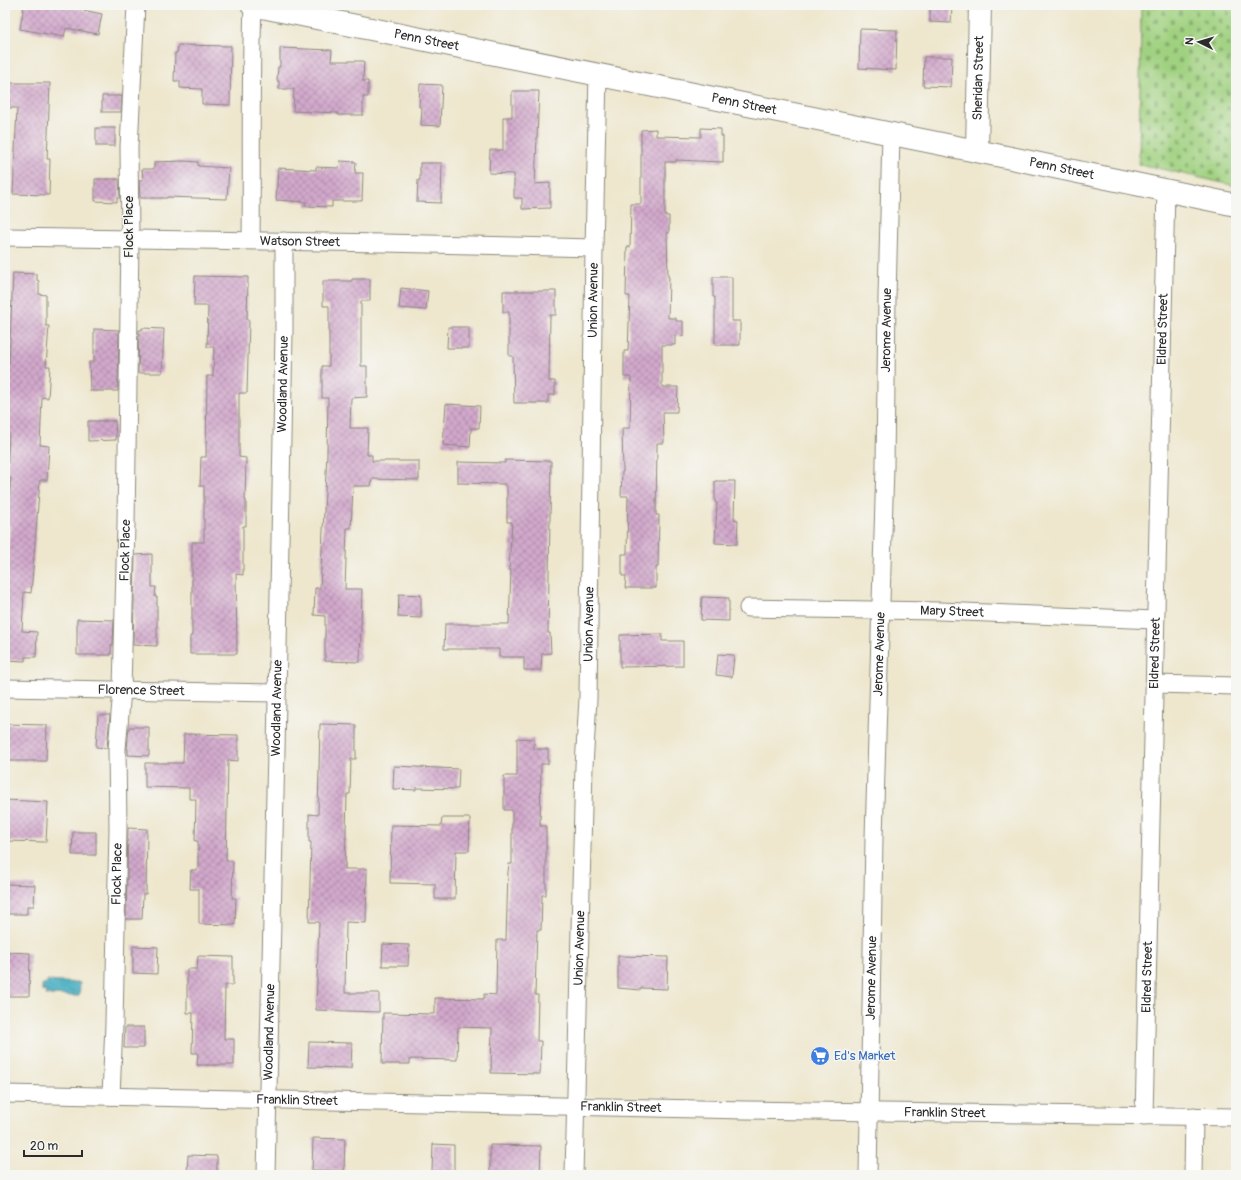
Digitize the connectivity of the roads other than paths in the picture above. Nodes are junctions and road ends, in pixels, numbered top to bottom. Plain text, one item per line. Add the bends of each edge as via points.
1 (136, 5) edge
2 (252, 5) edge
3 (980, 5) edge
4 (598, 74) junction
5 (891, 134) junction
6 (977, 151) junction
7 (1166, 190) junction
8 (1236, 205) edge
9 (5, 237) edge
10 (130, 239) junction
11 (251, 240) junction
12 (284, 241) junction
13 (594, 248) junction
14 (748, 608) dead end
15 (881, 610) junction
16 (1156, 620) junction
17 (1154, 684) junction
18 (1236, 686) edge
19 (5, 688) edge
20 (122, 690) junction
21 (277, 693) junction
22 (5, 1094) edge
23 (111, 1096) junction
24 (268, 1100) junction
25 (575, 1107) junction
26 (869, 1112) junction
27 (1144, 1116) junction
28 (1194, 1116) junction
29 (1236, 1117) edge
30 (266, 1175) edge
31 (574, 1175) edge
32 (868, 1175) edge
33 (1193, 1175) edge

1 - 10 street, Flock Place via 129,147
2 - 4 street, Penn Street
2 - 11 street
3 - 6 street, Sheridan Street
4 - 5 street, Penn Street
4 - 13 street, Union Avenue
5 - 6 street, Penn Street
5 - 15 street, Jerome Avenue
6 - 7 street, Penn Street
7 - 8 street, Penn Street
7 - 16 street, Eldred Street
9 - 10 street, Watson Street
10 - 11 street, Watson Street
10 - 20 street, Flock Place
11 - 12 street, Watson Street
12 - 13 street, Watson Street
12 - 21 street, Woodland Avenue
13 - 25 street, Union Avenue via 588,699
14 - 15 street, Mary Street
15 - 16 street, Mary Street
15 - 26 street, Jerome Avenue
16 - 17 street, Eldred Street
17 - 18 street
17 - 27 street, Eldred Street
19 - 20 street, Florence Street
20 - 21 street, Florence Street
20 - 23 street, Flock Place via 117,749 118,836
21 - 24 street, Woodland Avenue
22 - 23 street, Franklin Street
23 - 24 street, Franklin Street
24 - 25 street, Franklin Street
24 - 30 street, Woodland Avenue
25 - 26 street, Franklin Street
25 - 31 street, Union Avenue
26 - 27 street, Franklin Street
26 - 32 street, Jerome Avenue
27 - 28 street, Franklin Street
28 - 29 street, Franklin Street
28 - 33 street

